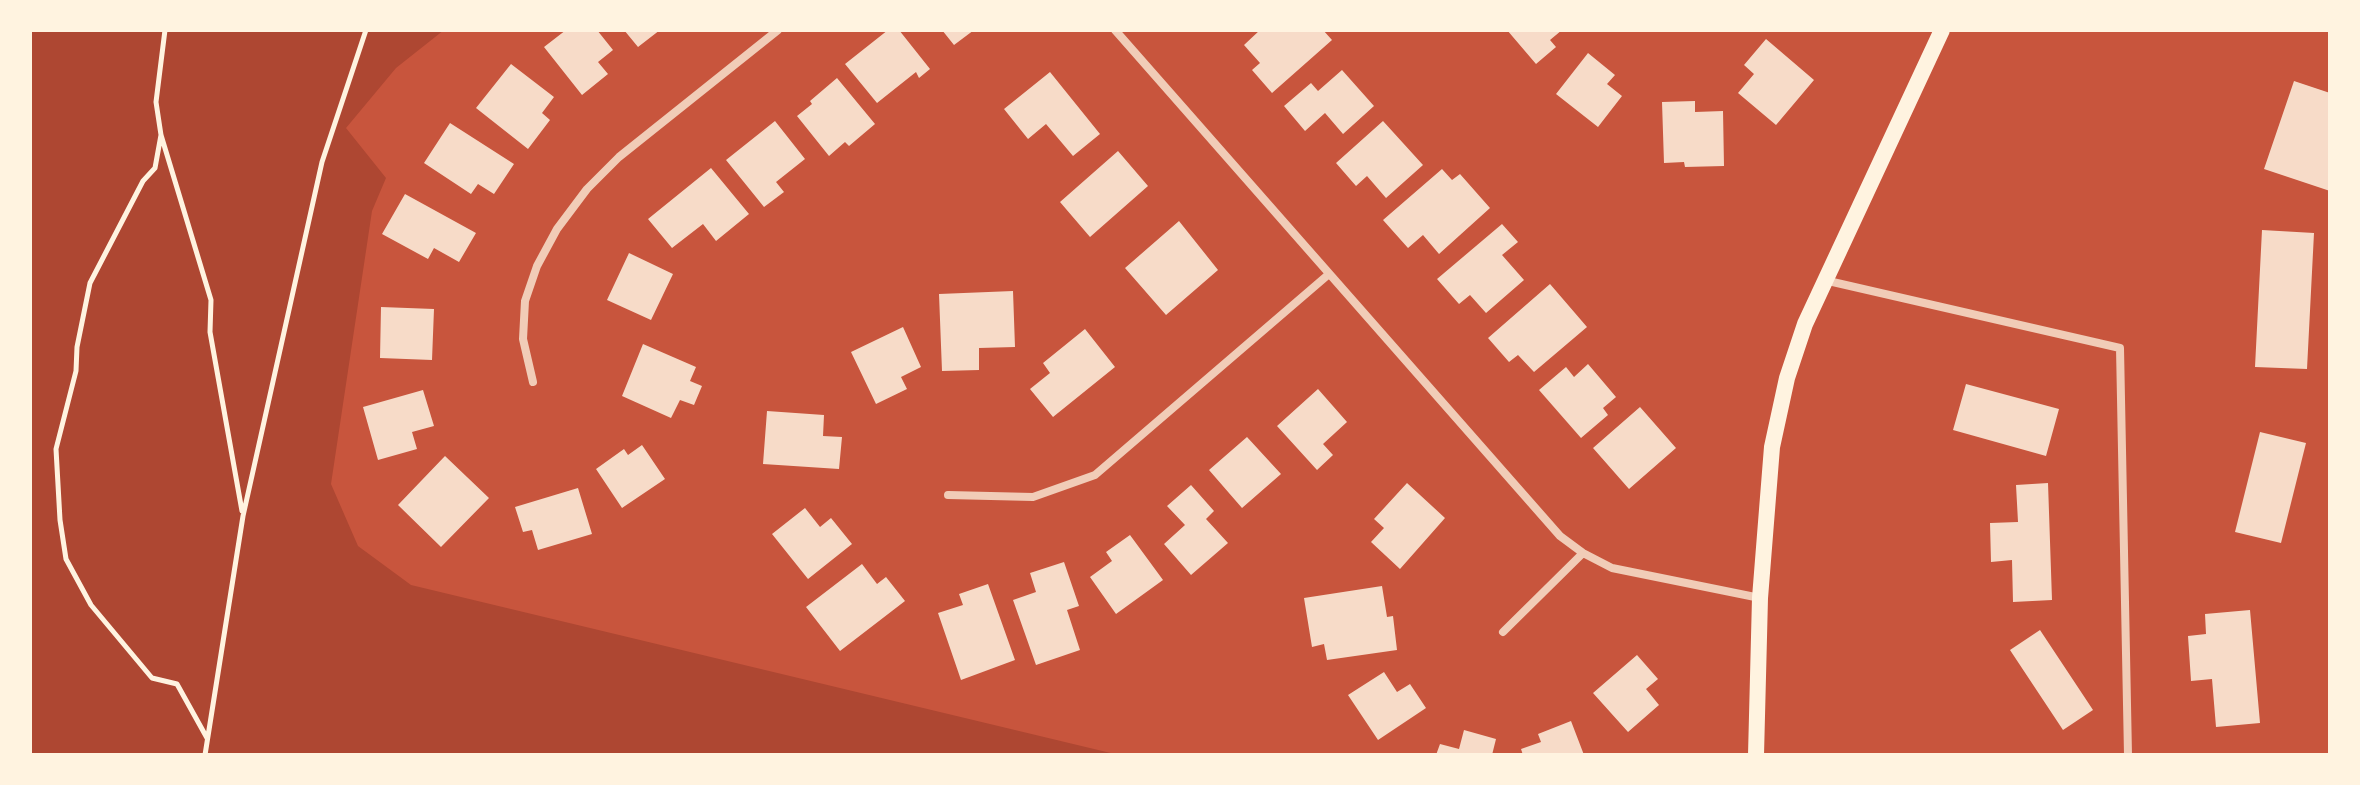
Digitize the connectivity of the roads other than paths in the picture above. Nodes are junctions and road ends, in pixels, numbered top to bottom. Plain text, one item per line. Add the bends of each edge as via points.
1 (778, 30) edge
2 (1115, 30) edge
3 (1942, 30) edge
4 (1329, 274) junction
5 (1824, 280) junction
6 (533, 382) dead end
7 (948, 495) dead end
8 (1583, 553) junction
9 (1760, 598) junction
10 (1503, 632) dead end
11 (1756, 755) edge
12 (2128, 755) edge

1 - 6 street via 619,157 557,229 525,301 523,339
2 - 4 street
3 - 5 main road
4 - 7 street via 1095,475 1033,497
4 - 8 street via 1536,512
5 - 9 main road via 1787,378 1772,447
5 - 12 street via 2120,348
8 - 9 street via 1612,568
8 - 10 street
9 - 11 main road

